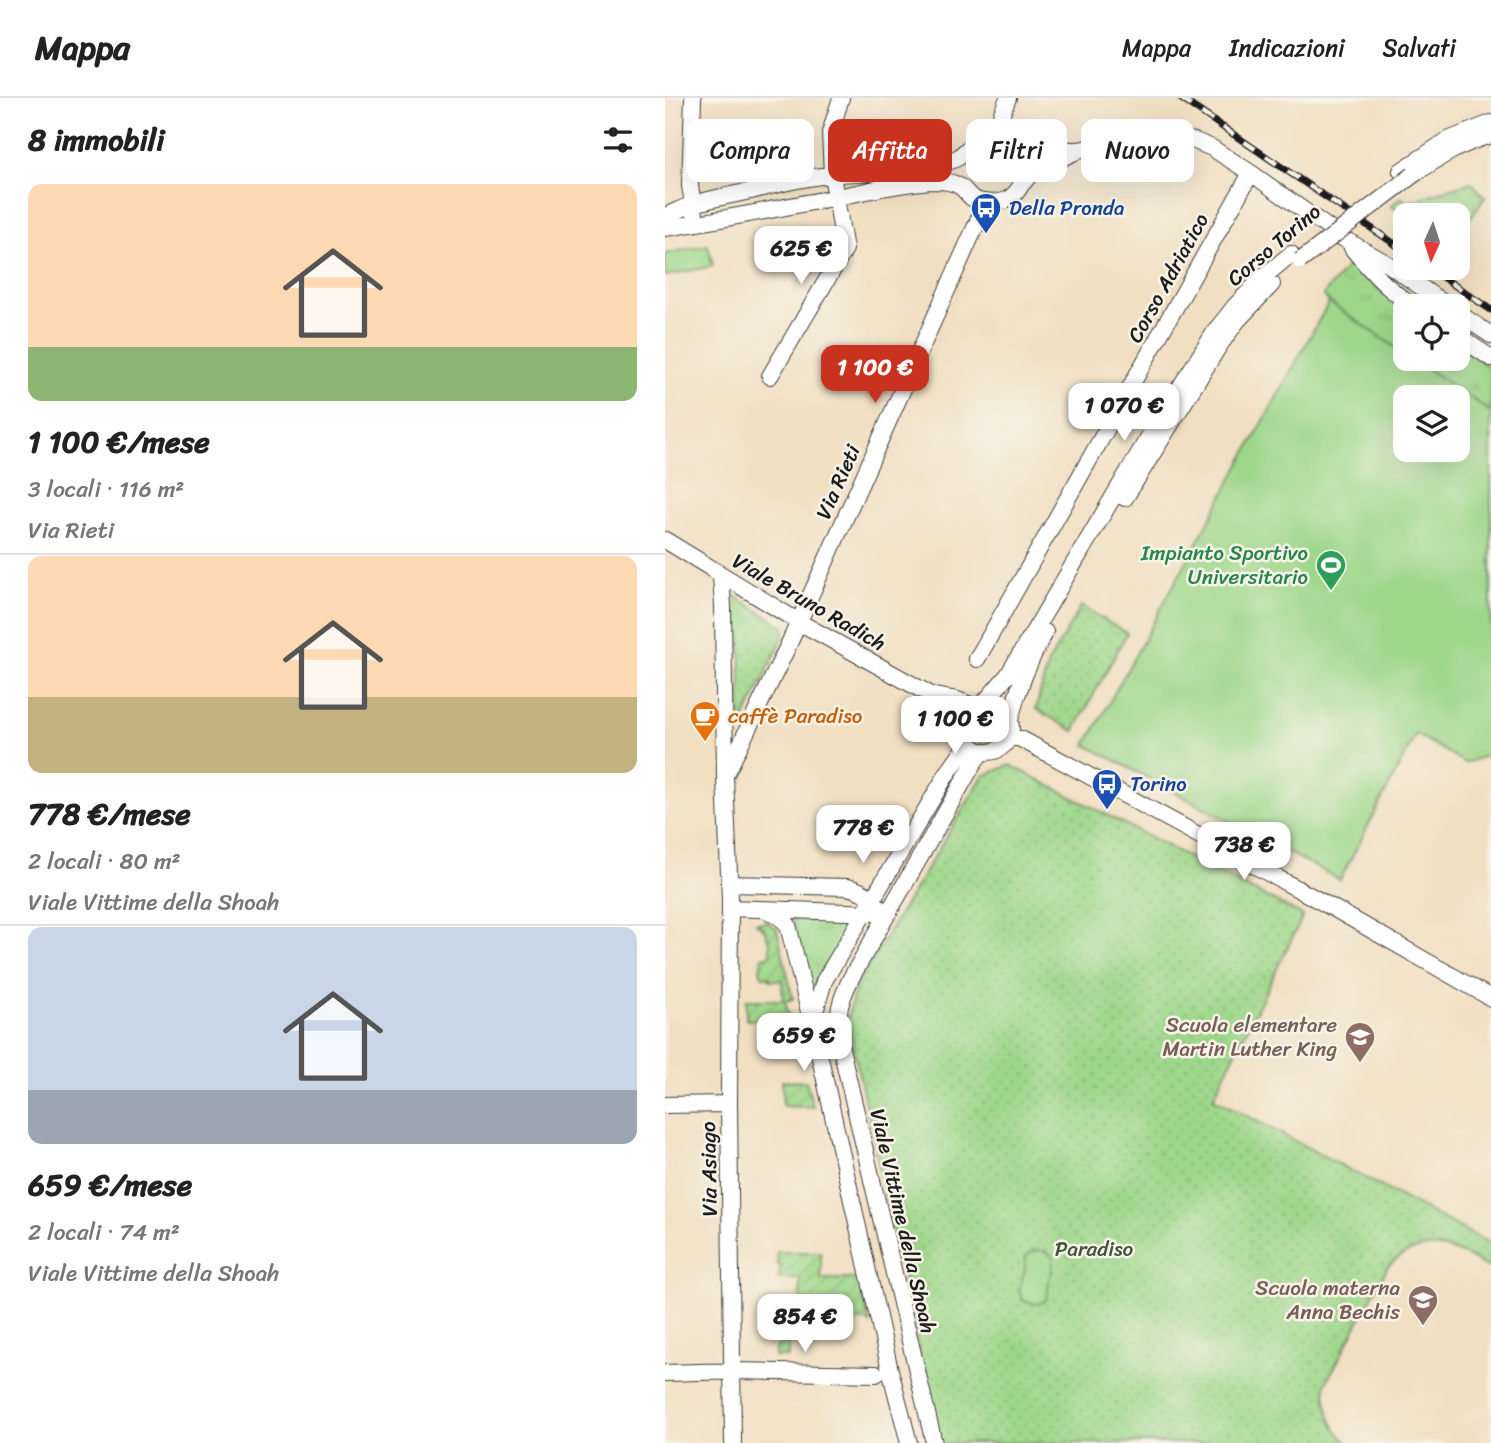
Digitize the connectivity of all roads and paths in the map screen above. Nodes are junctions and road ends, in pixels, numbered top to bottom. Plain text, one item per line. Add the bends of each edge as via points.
1 (694, 98) edge
2 (841, 98) edge
3 (1008, 98) edge
4 (834, 119) edge
5 (1000, 119) edge
6 (1491, 123) edge
7 (1491, 135) edge
8 (966, 150) edge
9 (1067, 150) edge
10 (1078, 150) junction
11 (960, 156) junction
12 (952, 159) edge
13 (1251, 173) junction
14 (1407, 173) junction
15 (828, 175) edge
16 (833, 182) edge
17 (1023, 183) joint
18 (963, 188) junction
19 (836, 197) junction
20 (986, 202) junction
21 (694, 204) junction
22 (665, 216) edge
23 (696, 224) junction
24 (665, 228) edge
25 (1345, 239) junction
26 (1296, 258) junction
27 (1394, 294) edge
28 (1431, 294) edge
29 (1470, 321) edge
30 (1491, 335) edge
31 (1470, 344) edge
32 (1491, 358) edge
33 (771, 376) dead end
34 (665, 540) edge
35 (721, 576) junction
36 (799, 622) junction
37 (977, 659) dead end
38 (933, 696) junction
39 (979, 706) junction
40 (962, 727) junction
41 (1010, 728) junction
42 (976, 747) junction
43 (725, 777) junction
44 (890, 870) junction
45 (846, 887) junction
46 (729, 897) junction
47 (764, 909) junction
48 (879, 912) junction
49 (1491, 998) edge
50 (812, 1022) junction
51 (729, 1104) junction
52 (665, 1105) edge
53 (734, 1371) junction
54 (665, 1373) edge
55 (876, 1374) dead end
56 (733, 1443) edge
57 (909, 1443) edge
58 (934, 1443) edge

1 - 21 street via 690,186
2 - 4 street
3 - 5 street
6 - 14 street, Corso Torino via 1448,140
7 - 14 street, Corso Torino
8 - 11 street
9 - 10 street
10 - 13 street via 1150,136 1179,136 1212,148
10 - 17 street via 1033,171
11 - 12 street
11 - 18 street
13 - 25 street
13 - 37 street, Corso Adriatico
14 - 26 street, Corso Torino, bridge
15 - 21 street
16 - 19 street
17 - 20 street via 1008,199
18 - 19 street via 936,181
18 - 20 street via 970,197
19 - 23 street
19 - 33 street via 845,249
20 - 36 street, Via Rieti
21 - 22 street
21 - 23 street
23 - 24 street
25 - 27 street
25 - 28 street
26 - 39 street, Corso Torino via 1253,287 1216,330 1008,675
26 - 41 street, Corso Torino via 1219,346 1120,507 1038,645 1017,690
29 - 30 street
31 - 32 street
34 - 35 street, Viale Bruno Radich
35 - 36 street, Viale Bruno Radich
35 - 43 street, Via Rieti
36 - 38 street, Viale Bruno Radich
36 - 43 street, Via Rieti
38 - 39 street, Viale Bruno Radich
38 - 40 street, Viale Bruno Radich
39 - 40 street via 969,711
39 - 41 street via 996,705
40 - 42 street
41 - 42 street via 1003,746 994,751
41 - 49 street via 1021,739
42 - 44 street, Viale Vittime della Shoah via 947,774
42 - 48 street, Viale Vittime della Shoah via 975,761
43 - 46 street, Via Rieti
44 - 45 street via 867,883
44 - 48 street, Viale Vittime della Shoah
45 - 46 street
45 - 48 street via 861,891
46 - 47 street
46 - 51 street, Via Asiago
47 - 48 street
47 - 50 street, Viale Vittime della Shoah via 788,925
48 - 50 street, Viale Vittime della Shoah via 824,981
48 - 58 street, Viale Vittime della Shoah via 842,996 837,1024
50 - 57 street, Viale Vittime della Shoah
51 - 52 street
51 - 53 street, Via Asiago
53 - 54 street
53 - 55 street
53 - 56 street

